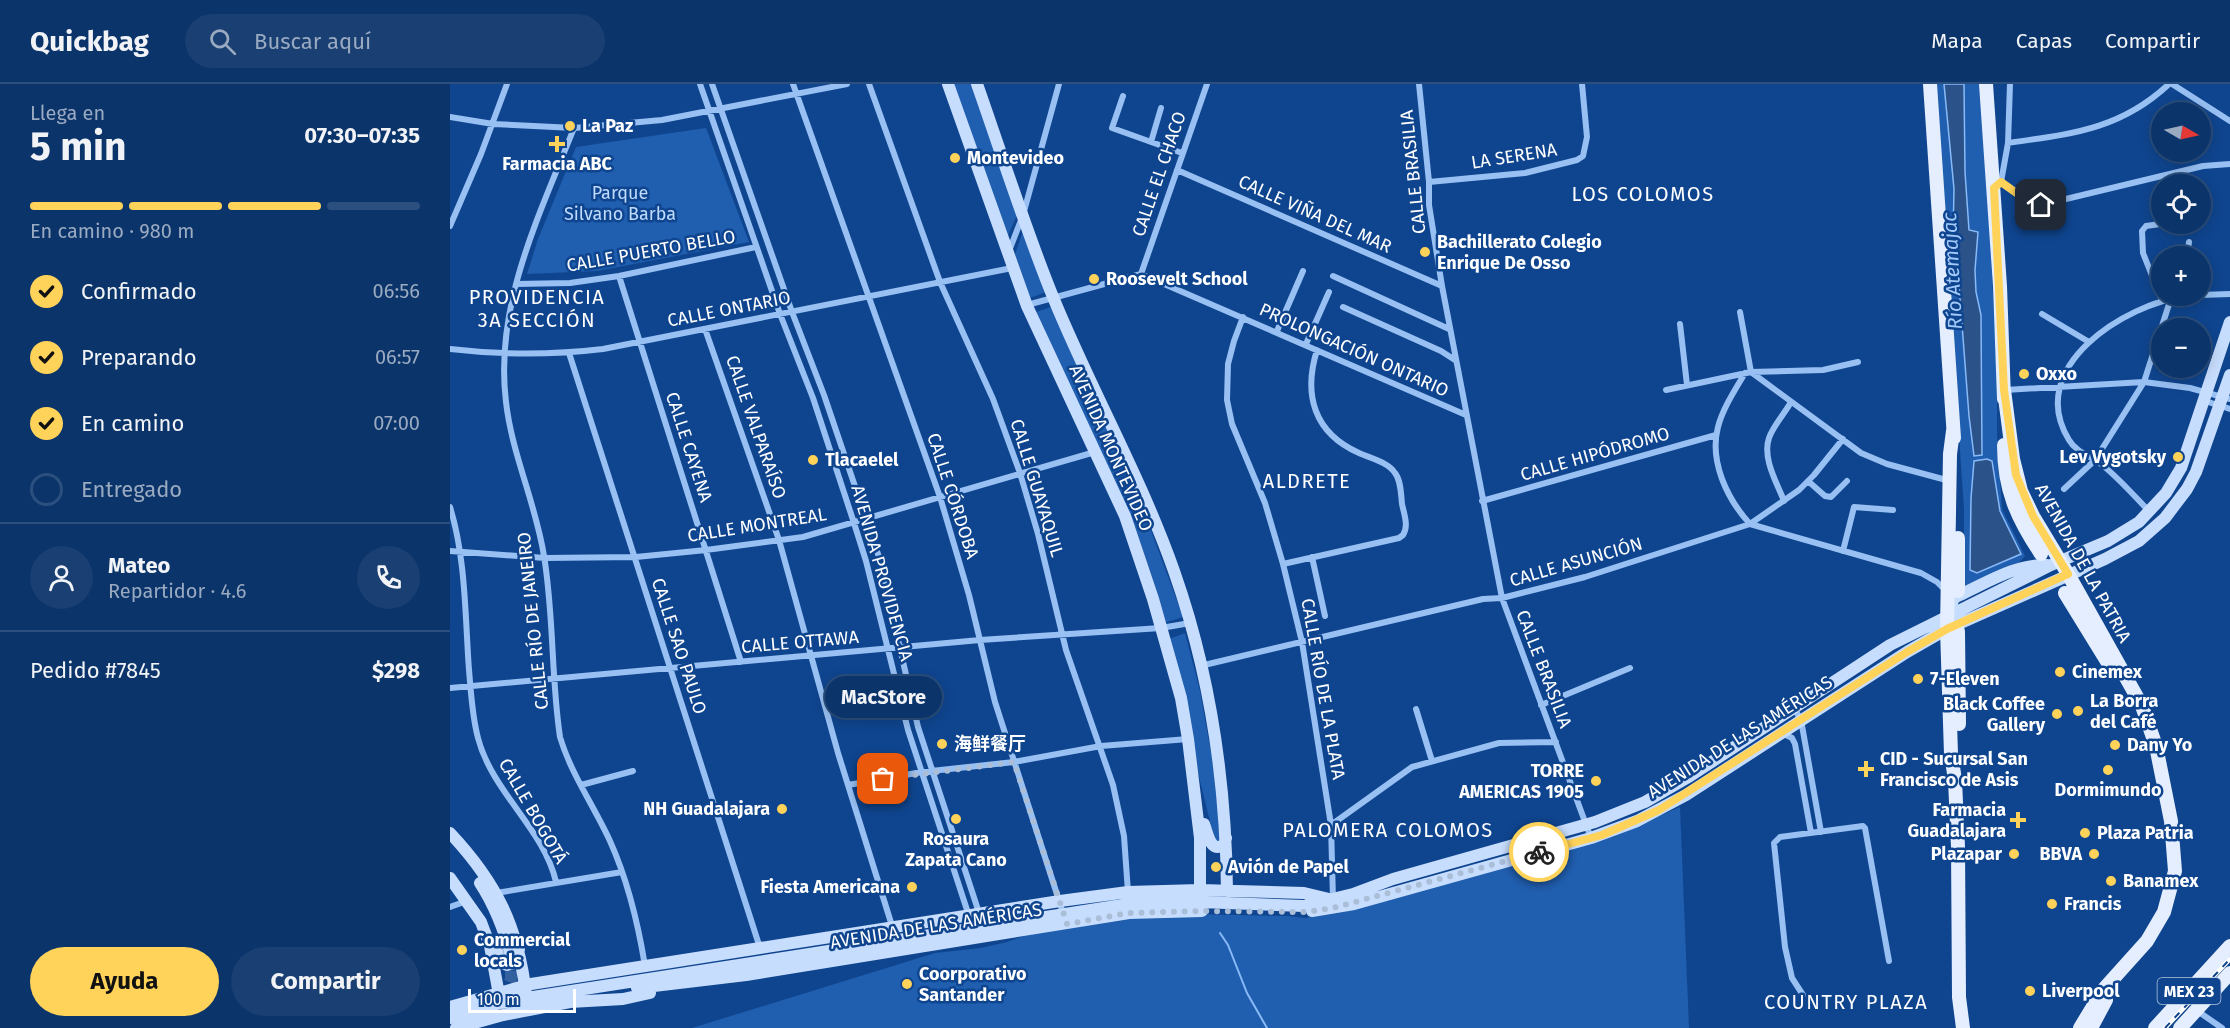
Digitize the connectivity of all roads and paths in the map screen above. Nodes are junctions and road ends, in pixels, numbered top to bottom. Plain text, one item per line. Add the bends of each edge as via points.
1 (507, 84) edge
2 (700, 84) edge
3 (712, 84) edge
4 (794, 84) edge
5 (847, 84) edge
6 (869, 84) edge
7 (948, 84) edge
8 (977, 84) edge
9 (1059, 84) edge
10 (1206, 84) edge
11 (1419, 84) edge
12 (1582, 84) edge
13 (1930, 84) edge
14 (1986, 84) edge
15 (2010, 84) edge
16 (2171, 84) edge
17 (797, 93) junction
18 (1123, 96) dead end
19 (721, 108) junction
20 (1161, 108) dead end
21 (709, 111) junction
22 (450, 117) edge
23 (2230, 121) edge
24 (493, 124) junction
25 (574, 128) junction
26 (1151, 142) junction
27 (2008, 143) junction
28 (1182, 153) junction
29 (2230, 164) edge
30 (1177, 170) junction
31 (1429, 182) junction
32 (1997, 185) junction
33 (1023, 215) junction
34 (2151, 225) edge
35 (450, 226) edge
36 (2188, 243) dead end
37 (2188, 246) edge
38 (756, 247) junction
39 (1007, 255) junction
40 (1012, 268) junction
41 (1303, 271) dead end
42 (2151, 272) edge
43 (1141, 274) junction
44 (619, 276) junction
45 (1333, 276) dead end
46 (940, 282) junction
47 (516, 284) junction
48 (1442, 286) junction
49 (1329, 292) dead end
50 (2230, 294) edge
51 (2211, 295) edge
52 (869, 297) junction
53 (1053, 298) junction
54 (2151, 305) edge
55 (1027, 306) junction
56 (2168, 306) edge
57 (1343, 307) dead end
58 (792, 312) junction
59 (1740, 312) dead end
60 (780, 314) junction
61 (2042, 314) dead end
62 (1243, 317) junction
63 (2230, 322) edge
64 (1680, 324) dead end
65 (705, 329) junction
66 (1449, 329) junction
67 (1277, 332) junction
68 (2089, 342) junction
69 (640, 343) junction
70 (1306, 344) junction
71 (450, 348) edge
72 (1317, 350) junction
73 (504, 353) junction
74 (569, 353) junction
75 (1455, 360) junction
76 (1858, 362) dead end
77 (1748, 372) junction
78 (2230, 375) edge
79 (2144, 382) junction
80 (1687, 385) junction
81 (2059, 387) junction
82 (1666, 390) dead end
83 (2004, 390) junction
84 (2206, 396) junction
85 (1791, 402) junction
86 (2226, 402) edge
87 (1466, 415) junction
88 (1953, 430) junction
89 (1716, 435) junction
90 (1843, 439) junction
91 (1095, 452) junction
92 (2095, 460) junction
93 (1020, 473) junction
94 (1808, 481) junction
95 (1847, 481) dead end
96 (1950, 481) junction
97 (2064, 489) dead end
98 (940, 498) junction
99 (1482, 501) junction
100 (1784, 501) junction
101 (450, 507) edge
102 (1893, 510) dead end
103 (2150, 512) junction
104 (867, 519) junction
105 (854, 523) junction
106 (1750, 524) junction
107 (780, 540) junction
108 (706, 550) junction
109 (450, 551) edge
110 (1843, 551) junction
111 (461, 553) junction
112 (2041, 555) dead end
113 (636, 556) junction
114 (1312, 557) junction
115 (545, 558) junction
116 (2056, 563) junction
117 (1283, 564) junction
118 (2068, 574) junction
119 (2065, 593) dead end
120 (1953, 594) junction
121 (1502, 598) junction
122 (1325, 616) dead end
123 (1190, 623) junction
124 (1951, 625) junction
125 (1161, 628) junction
126 (1062, 634) junction
127 (980, 640) junction
128 (1302, 642) junction
129 (901, 647) junction
130 (888, 648) junction
131 (812, 656) junction
132 (741, 662) junction
133 (1200, 666) junction
134 (1630, 668) dead end
135 (671, 669) junction
136 (555, 679) junction
137 (471, 687) junction
138 (450, 688) edge
139 (1541, 705) junction
140 (1794, 708) junction
141 (1416, 709) dead end
142 (1801, 720) junction
143 (1781, 733) junction
144 (1188, 739) junction
145 (1556, 742) junction
146 (1101, 746) junction
147 (2156, 746) junction
148 (1432, 761) junction
149 (1014, 762) junction
150 (633, 771) dead end
151 (933, 771) junction
152 (922, 772) junction
153 (848, 784) junction
154 (581, 785) junction
155 (1812, 786) junction
156 (1803, 787) junction
157 (1197, 800) junction
158 (1615, 813) junction
159 (1586, 824) junction
160 (1331, 825) junction
161 (1821, 832) junction
162 (450, 833) edge
163 (1811, 834) junction
164 (1597, 836) junction
165 (1226, 838) junction
166 (450, 840) edge
167 (622, 872) junction
168 (450, 878) edge
169 (556, 882) junction
170 (1227, 891) junction
171 (496, 893) junction
172 (1333, 899) junction
173 (467, 901) junction
174 (1060, 901) junction
175 (1200, 901) junction
176 (1128, 903) junction
177 (450, 906) edge
178 (974, 915) junction
179 (1065, 919) junction
180 (481, 922) junction
181 (893, 927) junction
182 (979, 932) junction
183 (898, 946) junction
184 (2230, 946) edge
185 (760, 948) junction
186 (515, 952) junction
187 (1889, 961) dead end
188 (2129, 962) junction
189 (645, 966) junction
190 (2230, 974) edge
191 (1803, 995) dead end
192 (1959, 997) junction
193 (529, 999) junction
194 (500, 1004) junction
195 (450, 1007) edge
196 (2196, 1010) junction
197 (450, 1018) edge
198 (456, 1028) edge
199 (1954, 1028) edge
200 (1963, 1028) edge
201 (2080, 1028) edge
202 (2091, 1028) edge
203 (2155, 1028) edge
204 (2180, 1028) edge
205 (2222, 1028) edge

1 - 24 street
2 - 21 street, AVENIDA PROVIDENCIA
3 - 19 street, AVENIDA PROVIDENCIA
4 - 17 street, CALLE CÓRDOBA
5 - 17 street
6 - 46 street, CALLE GUAYAQUIL
7 - 39 main road, AVENIDA MONTEVIDEO
8 - 33 main road, AVENIDA MONTEVIDEO
9 - 33 street
10 - 28 street, CALLE EL CHACO
11 - 31 street, CALLE BRASILIA
12 - 31 street, LA SERENA via 1587,137 1583,156 1577,160 1525,173
13 - 88 main road
14 - 32 main road, AVENIDA DE LA PATRIA
15 - 27 street
16 - 23 street
16 - 27 street via 2131,112 2094,128
17 - 19 street
17 - 52 street, CALLE CÓRDOBA
18 - 26 street via 1112,128
19 - 21 street
19 - 58 street, AVENIDA PROVIDENCIA
20 - 26 street
21 - 25 street via 662,120
21 - 38 street, AVENIDA PROVIDENCIA
22 - 24 street
24 - 25 street
24 - 35 street
25 - 47 street, CALLE RÍO DE JANEIRO via 525,250
26 - 28 street
27 - 32 street
28 - 30 street, CALLE EL CHACO
29 - 32 street via 2203,166 2041,205
30 - 43 street, CALLE EL CHACO
30 - 48 street, CALLE VIÑA DEL MAR
31 - 48 street, CALLE BRASILIA
32 - 83 main road, AVENIDA DE LA PATRIA
33 - 39 street
33 - 53 main road, AVENIDA MONTEVIDEO
34 - 42 street via 2142,231
36 - 37 street
38 - 44 street, CALLE PUERTO BELLO
38 - 60 street, AVENIDA PROVIDENCIA
39 - 40 main road, AVENIDA MONTEVIDEO
40 - 46 street, CALLE ONTARIO
40 - 55 main road, AVENIDA MONTEVIDEO
41 - 67 street
43 - 53 street
43 - 62 street, PROLONGACIÓN ONTARIO
44 - 47 street, CALLE PUERTO BELLO via 570,283
44 - 69 street, CALLE CAYENA
45 - 66 street
46 - 52 street, CALLE ONTARIO
46 - 93 street, CALLE GUAYAQUIL via 993,399
47 - 73 street, CALLE RÍO DE JANEIRO
48 - 66 street, CALLE BRASILIA
49 - 70 street
50 - 51 street
52 - 58 street, CALLE ONTARIO
52 - 98 street, CALLE CÓRDOBA
53 - 55 street
53 - 123 main road, AVENIDA MONTEVIDEO via 1133,471 1174,571
54 - 68 street via 2131,312
55 - 91 main road, AVENIDA MONTEVIDEO
56 - 79 street
57 - 75 street
58 - 60 street, CALLE ONTARIO
58 - 104 street, AVENIDA PROVIDENCIA
59 - 77 street
60 - 65 street, CALLE ONTARIO
60 - 105 street, AVENIDA PROVIDENCIA via 813,398
61 - 68 street
62 - 67 street, PROLONGACIÓN ONTARIO
62 - 117 street, CALLE RÍO DE LA PLATA via 1228,364 1229,411
63 - 84 main road, AVENIDA DE LAS AMÉRICAS
64 - 80 street
65 - 69 street, CALLE ONTARIO
65 - 107 street, CALLE VALPARAÍSO
66 - 75 street, CALLE BRASILIA
67 - 70 street, PROLONGACIÓN ONTARIO
68 - 81 street via 2065,372
69 - 74 street, CALLE ONTARIO
69 - 108 street, CALLE CAYENA
70 - 72 street, PROLONGACIÓN ONTARIO
71 - 73 street, CALLE ONTARIO
72 - 87 street, PROLONGACIÓN ONTARIO
72 - 114 street via 1310,384 1321,422 1344,447 1395,472 1406,528 1399,537
73 - 74 street, CALLE ONTARIO
73 - 115 street, CALLE RÍO DE JANEIRO via 508,419
74 - 113 street, CALLE SAO PAULO
75 - 87 street, CALLE BRASILIA
76 - 77 street via 1822,370
77 - 80 street
77 - 85 street
77 - 89 street via 1726,408
78 - 86 main road, AVENIDA DE LAS AMÉRICAS
79 - 81 street
79 - 84 street
79 - 92 street
80 - 82 street
81 - 83 street
81 - 92 street via 2064,430 2077,450
83 - 112 main road, AVENIDA DE LA PATRIA via 2007,483 2017,515
83 - 116 main road, AVENIDA DE LA PATRIA via 2021,491
84 - 86 street
84 - 103 main road, AVENIDA DE LAS AMÉRICAS via 2181,468
85 - 90 street
85 - 100 street via 1769,438 1767,451
86 - 118 main road, AVENIDA DE LAS AMÉRICAS via 2196,472 2165,518 2139,541
87 - 99 street, CALLE BRASILIA
88 - 96 main road
88 - 120 main road via 1958,476
89 - 99 street, CALLE HIPÓDROMO
89 - 106 street via 1722,479 1736,508
90 - 94 street, CALLE ASUNCIÓN
90 - 96 street via 1861,453 1887,464
91 - 93 street, CALLE MONTREAL
91 - 125 main road, AVENIDA MONTEVIDEO via 1125,516
92 - 97 street
92 - 103 street
93 - 98 street, CALLE MONTREAL
93 - 126 street, CALLE GUAYAQUIL
94 - 95 street via 1831,497
94 - 100 street, CALLE ASUNCIÓN
96 - 120 main road
98 - 104 street, CALLE MONTREAL
98 - 127 street, CALLE CÓRDOBA
99 - 121 street, CALLE BRASILIA
100 - 106 street, CALLE ASUNCIÓN
101 - 111 street, CALLE BOGOTÁ
102 - 110 street via 1854,507
103 - 116 main road, AVENIDA DE LAS AMÉRICAS via 2120,535
104 - 105 street, CALLE MONTREAL
104 - 129 street, AVENIDA PROVIDENCIA
105 - 107 street, CALLE MONTREAL
105 - 130 street, AVENIDA PROVIDENCIA
106 - 110 street
106 - 121 street, CALLE ASUNCIÓN via 1585,577
107 - 108 street, CALLE MONTREAL
107 - 131 street, CALLE VALPARAÍSO
108 - 113 street, CALLE MONTREAL
108 - 132 street, CALLE CAYENA
109 - 111 street, CALLE MONTREAL
110 - 120 street via 1921,573
111 - 115 street, CALLE MONTREAL
111 - 137 street, CALLE BOGOTÁ
113 - 115 street, CALLE MONTREAL
113 - 135 street, CALLE SAO PAULO
114 - 117 street
114 - 122 street
115 - 136 street, CALLE RÍO DE JANEIRO
116 - 118 main road, AVENIDA DE LA PATRIA
116 - 124 main road, AVENIDA DE LAS AMÉRICAS
117 - 128 street, CALLE RÍO DE LA PLATA
118 - 124 main road, AVENIDA DE LAS AMÉRICAS
118 - 147 main road, AVENIDA DE LA PATRIA via 2134,689
119 - 147 main road, AVENIDA DE LA PATRIA
120 - 124 main road
121 - 128 street, CALLE ASUNCIÓN via 1483,599
121 - 139 street, CALLE BRASILIA
123 - 125 street, CALLE OTTAWA
123 - 133 main road, AVENIDA MONTEVIDEO
124 - 140 main road, AVENIDA DE LAS AMÉRICAS via 1890,645
124 - 142 main road, AVENIDA DE LAS AMÉRICAS
124 - 192 main road via 1959,753 1955,780
125 - 126 street, CALLE OTTAWA
125 - 144 main road, AVENIDA MONTEVIDEO
126 - 127 street, CALLE OTTAWA
126 - 146 street, CALLE GUAYAQUIL
127 - 129 street, CALLE OTTAWA
127 - 149 street, CALLE CÓRDOBA
128 - 133 street, CALLE ASUNCIÓN
128 - 160 street, CALLE RÍO DE LA PLATA
129 - 130 street, CALLE OTTAWA
129 - 151 street, AVENIDA PROVIDENCIA via 918,727
130 - 131 street, CALLE OTTAWA
130 - 152 street, AVENIDA PROVIDENCIA
131 - 132 street, CALLE OTTAWA
131 - 153 street, CALLE VALPARAÍSO
132 - 135 street, CALLE OTTAWA
133 - 165 main road, AVENIDA MONTEVIDEO via 1215,736
134 - 139 street
135 - 136 street, CALLE OTTAWA
135 - 185 street, CALLE SAO PAULO
136 - 137 street, CALLE OTTAWA
136 - 154 street, CALLE RÍO DE JANEIRO via 560,737
137 - 138 street, CALLE OTTAWA
137 - 169 street, CALLE BOGOTÁ via 478,737 488,765 550,863
139 - 145 street, CALLE BRASILIA
140 - 142 street
140 - 158 main road, AVENIDA DE LAS AMÉRICAS via 1690,776 1645,802
141 - 148 street
142 - 143 main road, AVENIDA DE LAS AMÉRICAS
142 - 155 street
143 - 156 street via 1795,744
143 - 164 main road, AVENIDA DE LAS AMÉRICAS via 1659,810
144 - 146 street
144 - 157 main road, AVENIDA MONTEVIDEO
145 - 148 street via 1499,743
145 - 159 street, CALLE BRASILIA
146 - 149 street
146 - 176 street, CALLE GUAYAQUIL via 1124,836
147 - 188 main road, AVENIDA DE LA PATRIA via 2171,821 2175,871 2160,920
148 - 160 street via 1412,767
149 - 151 street
149 - 174 street, CALLE CÓRDOBA
150 - 154 street
151 - 152 street
151 - 178 street, AVENIDA PROVIDENCIA
152 - 153 street
152 - 178 street, AVENIDA PROVIDENCIA
153 - 181 street, CALLE VALPARAÍSO
154 - 167 street, CALLE RÍO DE JANEIRO
155 - 156 street
155 - 161 street
156 - 163 street
157 - 165 main road via 1212,845 1222,847
157 - 175 main road, AVENIDA MONTEVIDEO
158 - 159 main road, AVENIDA DE LAS AMÉRICAS
158 - 164 main road
159 - 164 street, CALLE BRASILIA
159 - 172 main road, AVENIDA DE LAS AMÉRICAS
160 - 172 street, CALLE RÍO DE LA PLATA
161 - 163 street
161 - 187 street via 1859,825 1865,828
162 - 171 main road
163 - 191 street via 1780,837 1774,843 1785,947 1792,978
164 - 175 main road, AVENIDA DE LAS AMÉRICAS via 1333,908 1305,912
165 - 170 main road, AVENIDA MONTEVIDEO
166 - 186 main road via 493,903
167 - 169 street
167 - 189 street, CALLE RÍO DE JANEIRO
168 - 173 main road
169 - 171 street
170 - 172 main road, AVENIDA DE LAS AMÉRICAS via 1304,893
170 - 175 main road, AVENIDA DE LAS AMÉRICAS
171 - 186 main road via 509,919
172 - 175 main road, AVENIDA DE LAS AMÉRICAS via 1304,906
173 - 177 street
173 - 180 main road
174 - 176 main road, AVENIDA DE LAS AMÉRICAS
174 - 178 main road, AVENIDA DE LAS AMÉRICAS
174 - 179 street, CALLE CÓRDOBA
175 - 176 main road, AVENIDA DE LAS AMÉRICAS
175 - 176 main road, AVENIDA DE LAS AMÉRICAS
176 - 179 main road, AVENIDA DE LAS AMÉRICAS
178 - 181 main road, AVENIDA DE LAS AMÉRICAS
178 - 182 street, AVENIDA PROVIDENCIA
178 - 182 street, AVENIDA PROVIDENCIA
179 - 182 main road, AVENIDA DE LAS AMÉRICAS
180 - 186 main road via 491,933 502,964 513,965
180 - 194 main road via 490,946
181 - 183 street, CALLE VALPARAÍSO
181 - 185 main road, AVENIDA DE LAS AMÉRICAS
182 - 183 main road, AVENIDA DE LAS AMÉRICAS
183 - 193 main road, AVENIDA DE LAS AMÉRICAS
183 - 193 main road, AVENIDA DE LAS AMÉRICAS via 683,984
184 - 203 main road, MEX 23
185 - 189 main road, AVENIDA DE LAS AMÉRICAS
186 - 193 main road
188 - 201 main road, AVENIDA DE LA PATRIA via 2103,990
188 - 202 main road
189 - 193 main road, AVENIDA DE LAS AMÉRICAS
190 - 196 main road, MEX 23
192 - 199 main road
192 - 200 main road
193 - 194 main road, AVENIDA DE LAS AMÉRICAS
193 - 194 main road, AVENIDA DE LAS AMÉRICAS
194 - 195 main road, AVENIDA DE LAS AMÉRICAS
194 - 197 main road, AVENIDA DE LAS AMÉRICAS
194 - 198 main road, AVENIDA DE LAS AMÉRICAS
196 - 204 main road, MEX 23
196 - 205 street

